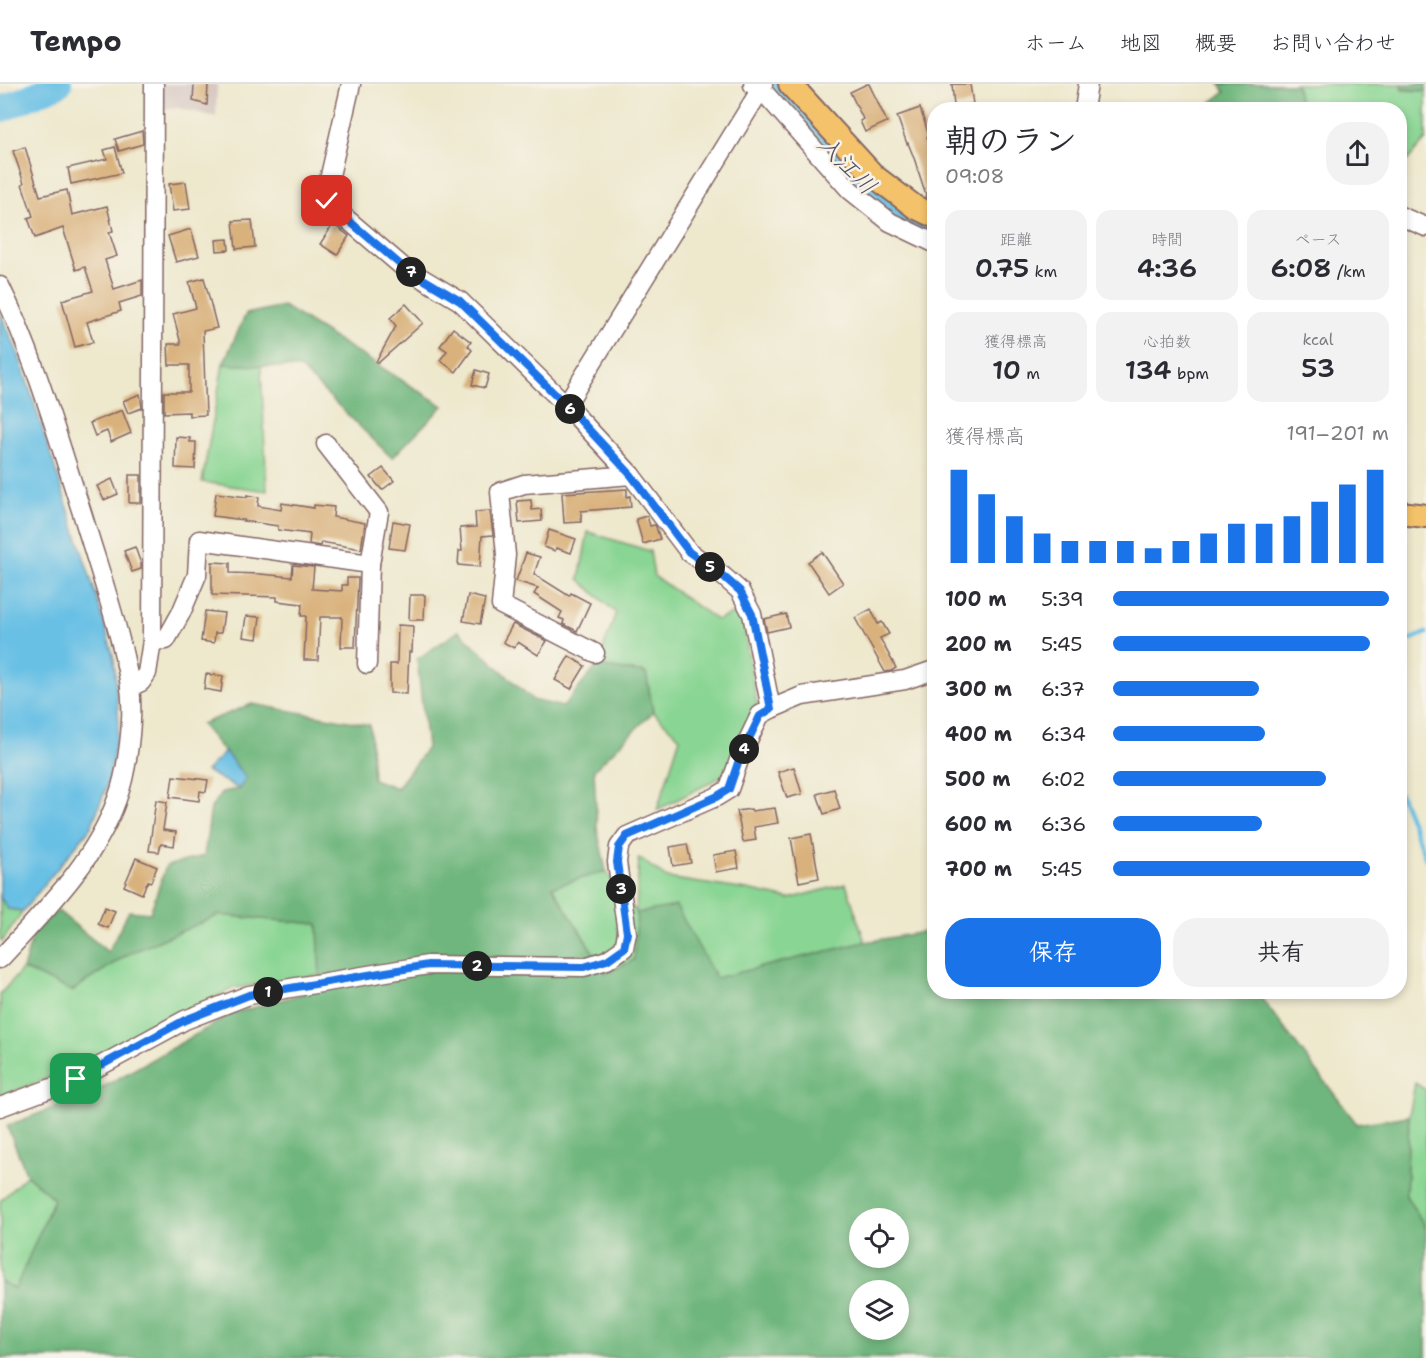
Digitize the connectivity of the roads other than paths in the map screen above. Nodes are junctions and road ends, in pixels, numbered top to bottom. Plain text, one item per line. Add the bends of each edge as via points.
1 (154, 84) edge
2 (351, 84) edge
3 (790, 84) edge
4 (1088, 84) edge
5 (758, 86) edge
6 (1085, 102) edge
7 (927, 213) edge
8 (1407, 219) edge
9 (1426, 227) edge
10 (927, 240) edge
11 (0, 286) edge
12 (566, 405) junction
13 (326, 444) dead end
14 (631, 475) junction
15 (1407, 514) edge
16 (1426, 516) edge
17 (370, 564) junction
18 (152, 641) junction
19 (595, 653) dead end
20 (367, 664) dead end
21 (927, 672) edge
22 (130, 687) junction
23 (771, 709) junction
24 (0, 959) edge
25 (0, 1107) edge

1 - 18 street
2 - 12 street via 326,193 330,208 403,267 460,301
3 - 7 main road via 874,176
4 - 6 street
5 - 10 street via 850,190 891,222
5 - 12 street
8 - 9 street
11 - 22 street via 36,371 110,601
12 - 14 street
13 - 17 street via 379,512
14 - 19 street via 524,483 500,492 506,555 501,605
14 - 23 street via 689,552 740,591 752,614
15 - 16 main road
17 - 18 street via 199,540 197,575 181,613 166,640
17 - 20 street
18 - 22 street via 147,673 141,682
21 - 23 street via 905,680 802,696
22 - 24 street via 127,762 118,799 101,836 73,878
23 - 25 street via 760,716 729,789 627,836 619,847 617,862 627,933 624,948 607,960 584,967 428,965 249,995 185,1020 76,1079

